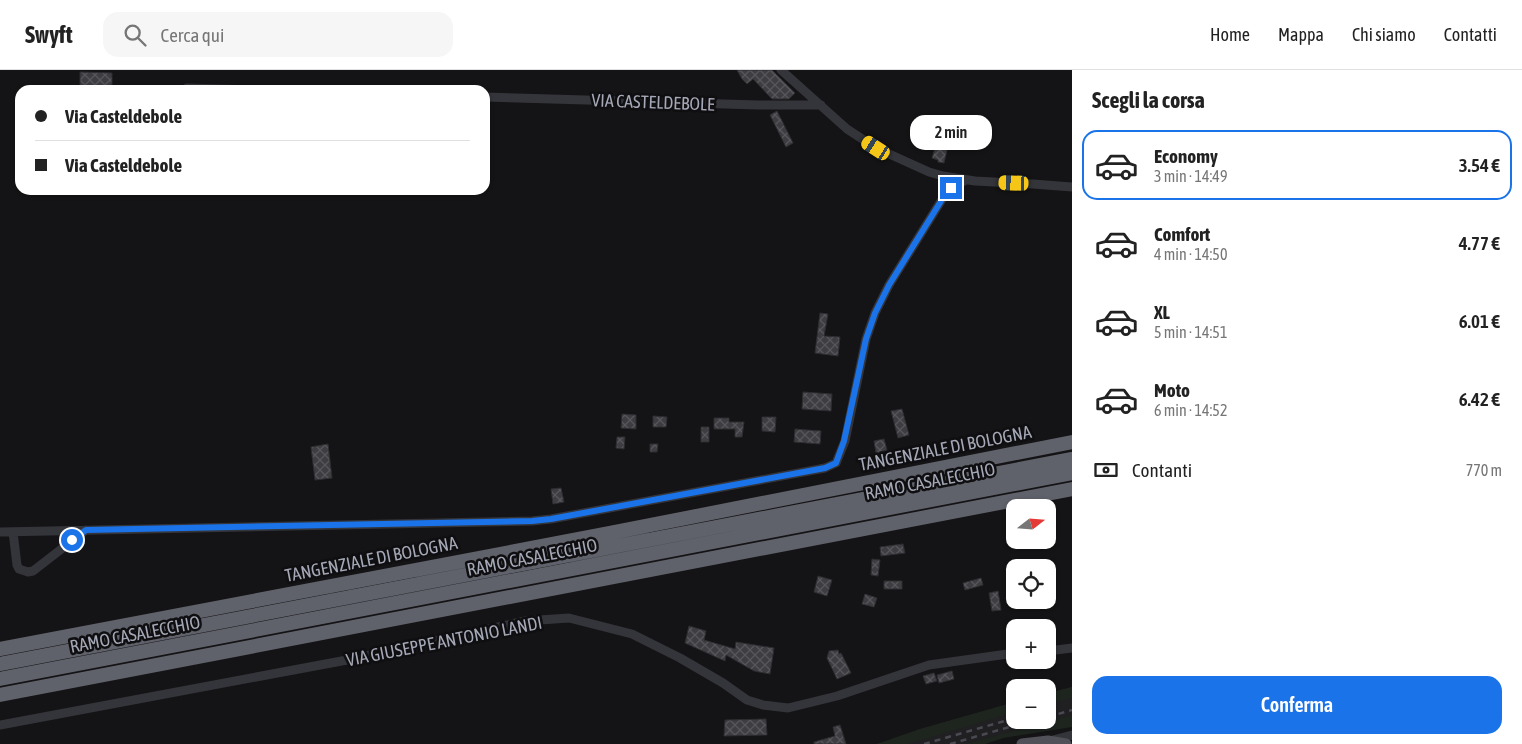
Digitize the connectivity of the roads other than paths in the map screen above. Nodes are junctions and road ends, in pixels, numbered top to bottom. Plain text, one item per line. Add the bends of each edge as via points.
1 (780, 70) edge
2 (490, 97) edge
3 (821, 105) junction
4 (938, 175) junction
5 (966, 180) junction
6 (1072, 188) edge
7 (946, 193) junction
8 (1072, 442) edge
9 (1072, 458) edge
10 (1072, 473) edge
11 (1072, 489) edge
12 (86, 530) junction
13 (0, 532) edge
14 (14, 532) junction
15 (1072, 648) edge
16 (0, 649) edge
17 (1056, 650) edge
18 (1006, 654) edge
19 (0, 664) edge
20 (0, 679) edge
21 (0, 695) edge
22 (0, 725) edge
23 (1069, 738) edge
24 (1022, 744) edge

1 - 3 street
2 - 3 street, VIA CASTELDEBOLE
3 - 4 street via 847,129 876,148
4 - 5 street
4 - 7 street
5 - 6 street
5 - 7 street
7 - 12 street via 875,313 866,339 844,441 836,463 825,468 532,521
8 - 16 highway, TANGENZIALE DI BOLOGNA
9 - 19 highway, RAMO CASALECCHIO
10 - 20 highway, RAMO CASALECCHIO
11 - 21 highway
12 - 14 street
12 - 14 street via 28,572 19,569 17,564
13 - 14 street
15 - 17 street
18 - 22 street, VIA GIUSEPPE ANTONIO LANDI via 930,665 837,696 788,708 746,700 714,678 632,634 569,618 525,621 347,660
23 - 24 main road

